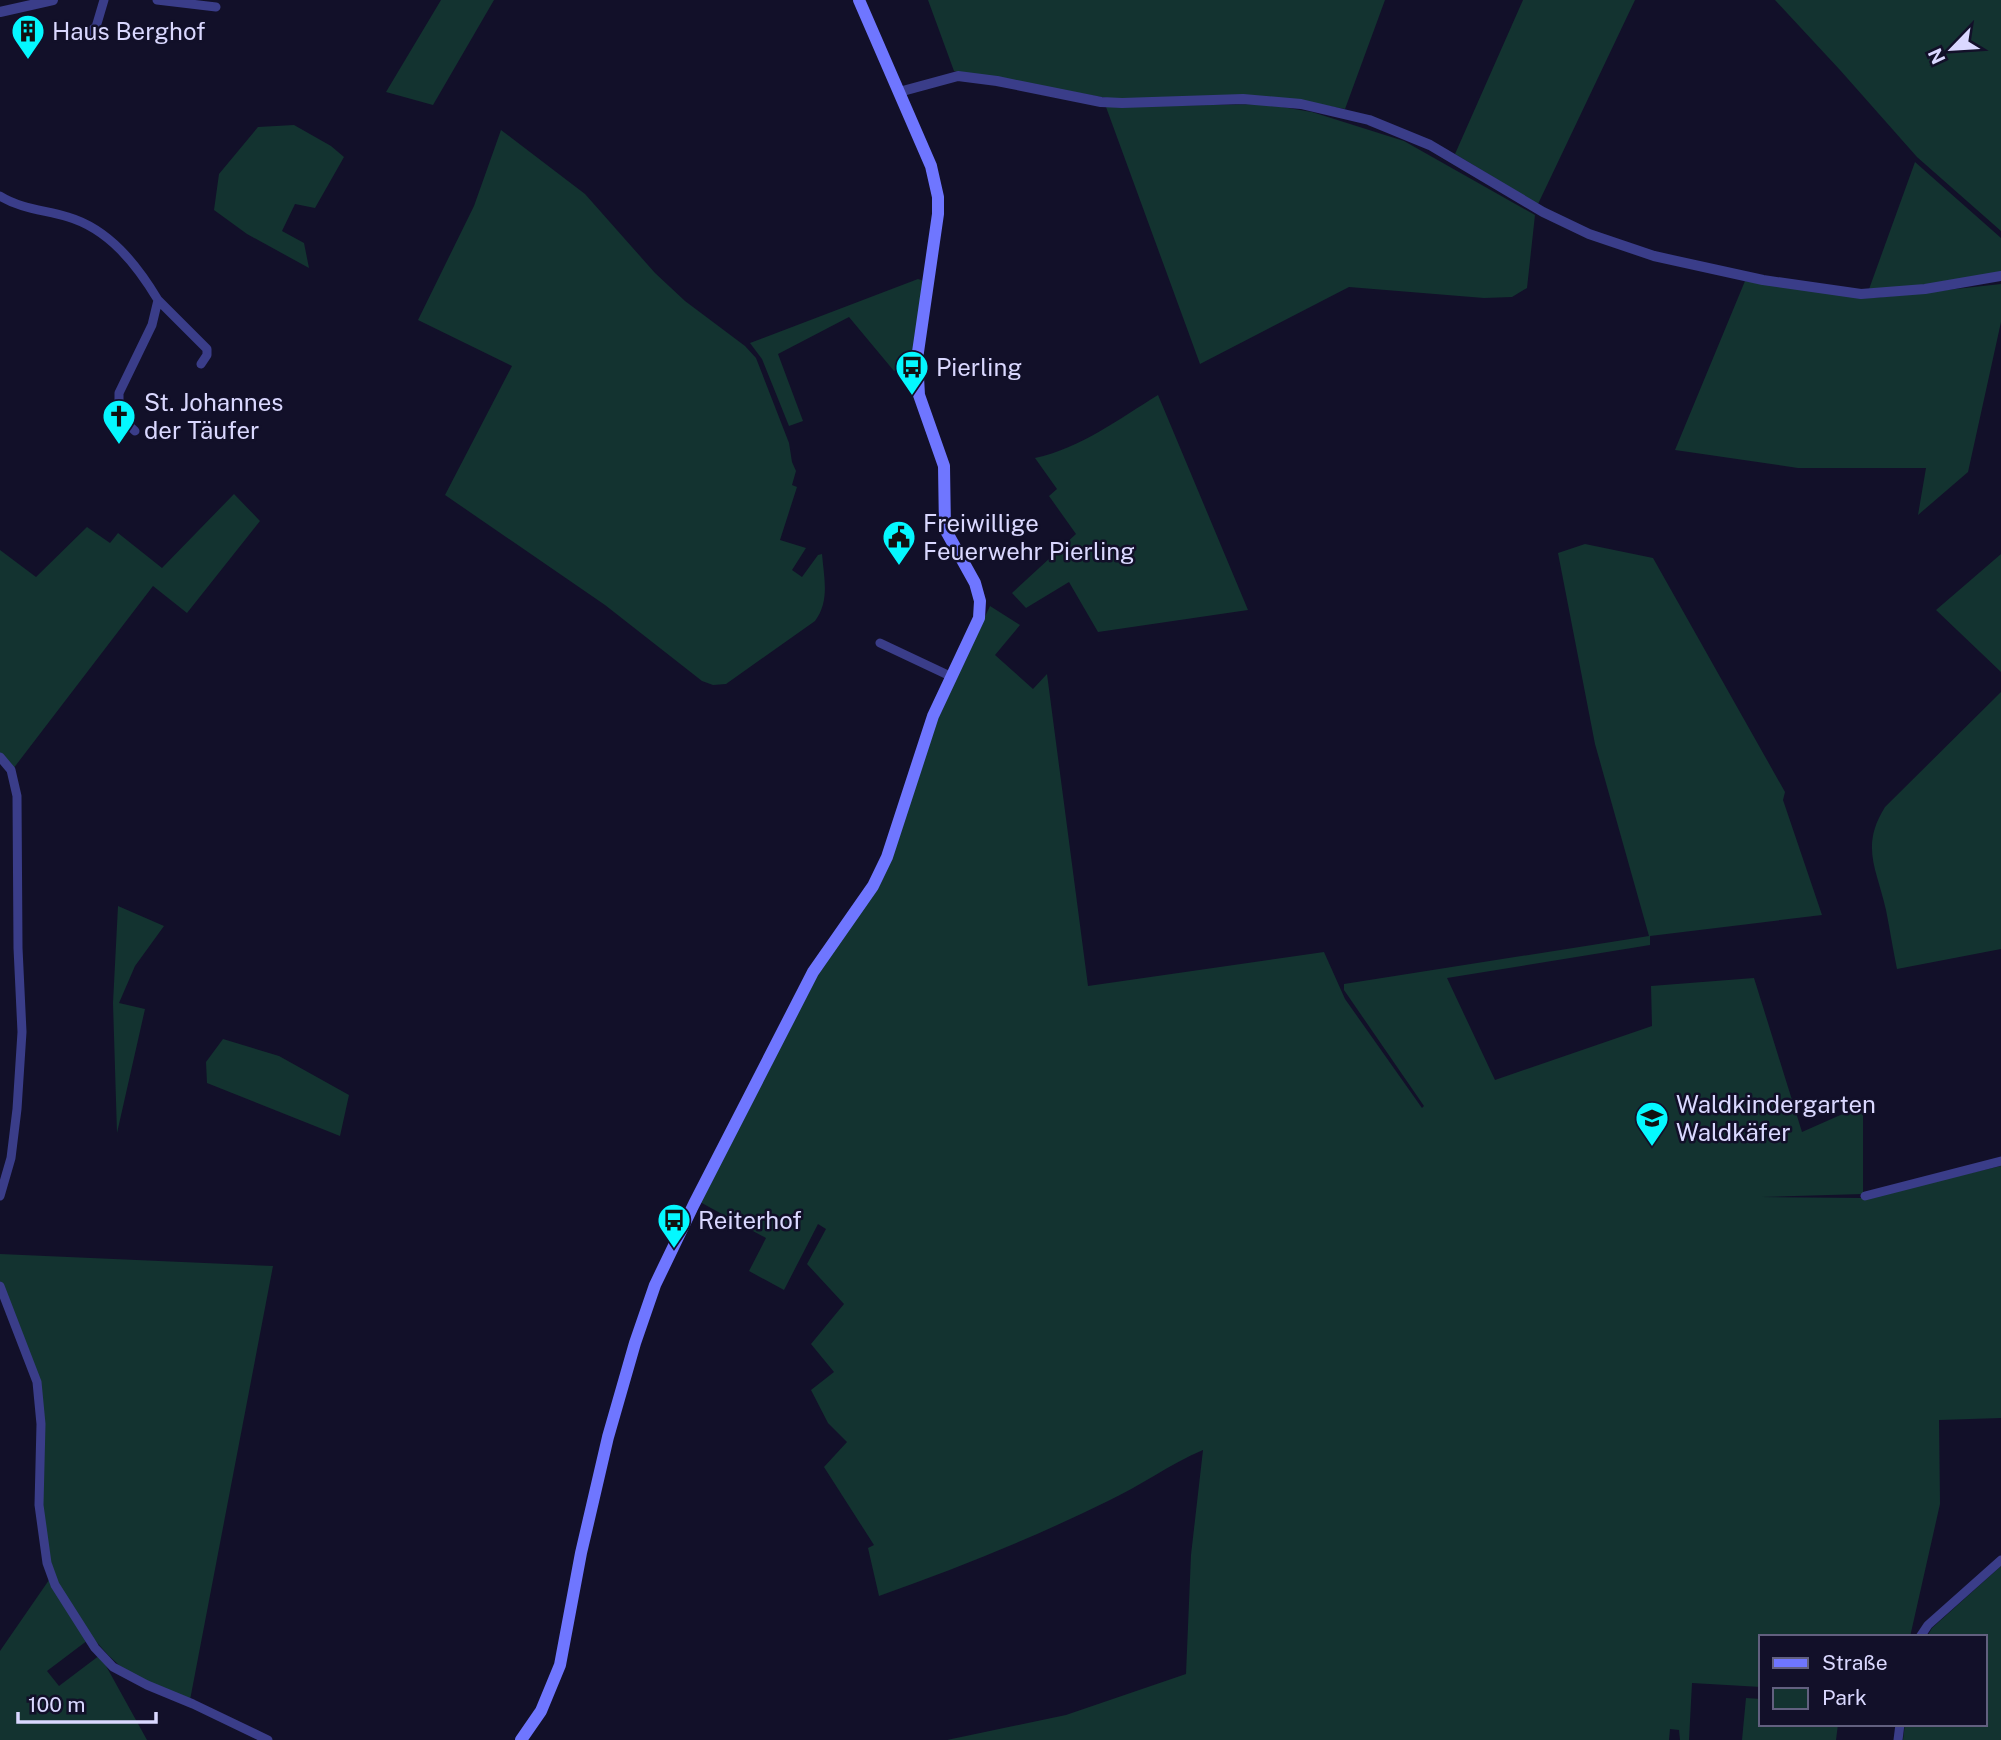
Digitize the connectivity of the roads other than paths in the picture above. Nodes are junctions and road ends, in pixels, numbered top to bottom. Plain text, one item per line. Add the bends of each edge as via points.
1 (53, 0) edge
2 (104, 0) edge
3 (157, 0) edge
4 (859, 0) edge
5 (29, 3) edge
6 (216, 7) dead end
7 (0, 12) edge
8 (89, 32) dead end
9 (899, 92) junction
10 (0, 196) edge
11 (2001, 276) edge
12 (158, 300) junction
13 (201, 363) dead end
14 (135, 431) dead end
15 (880, 643) dead end
16 (950, 676) junction
17 (0, 757) edge
18 (2001, 1161) edge
19 (0, 1196) edge
20 (1865, 1196) dead end
21 (0, 1286) edge
22 (2001, 1560) edge
23 (1921, 1635) edge
24 (268, 1740) edge
25 (521, 1740) edge

1 - 5 street
2 - 8 street via 96,27
3 - 6 street
4 - 9 main road
5 - 7 street
9 - 11 street via 958,76 1111,103 1243,99 1301,104 1369,120 1430,145 1543,212 1589,234 1654,256 1861,294
9 - 16 main road via 931,166 938,197 917,359 919,396 944,466 945,529 980,601 975,629
10 - 12 street via 35,211 91,225 143,275
12 - 13 street via 207,349
12 - 14 street via 152,325 119,393 119,416
15 - 16 street
16 - 25 main road via 873,886 813,972 655,1285 608,1437 560,1665 541,1711
17 - 19 street via 12,770 17,796 22,1032 16,1121
18 - 20 street
21 - 24 street via 37,1382 39,1505 47,1563 55,1585 95,1648 113,1667
22 - 23 street

